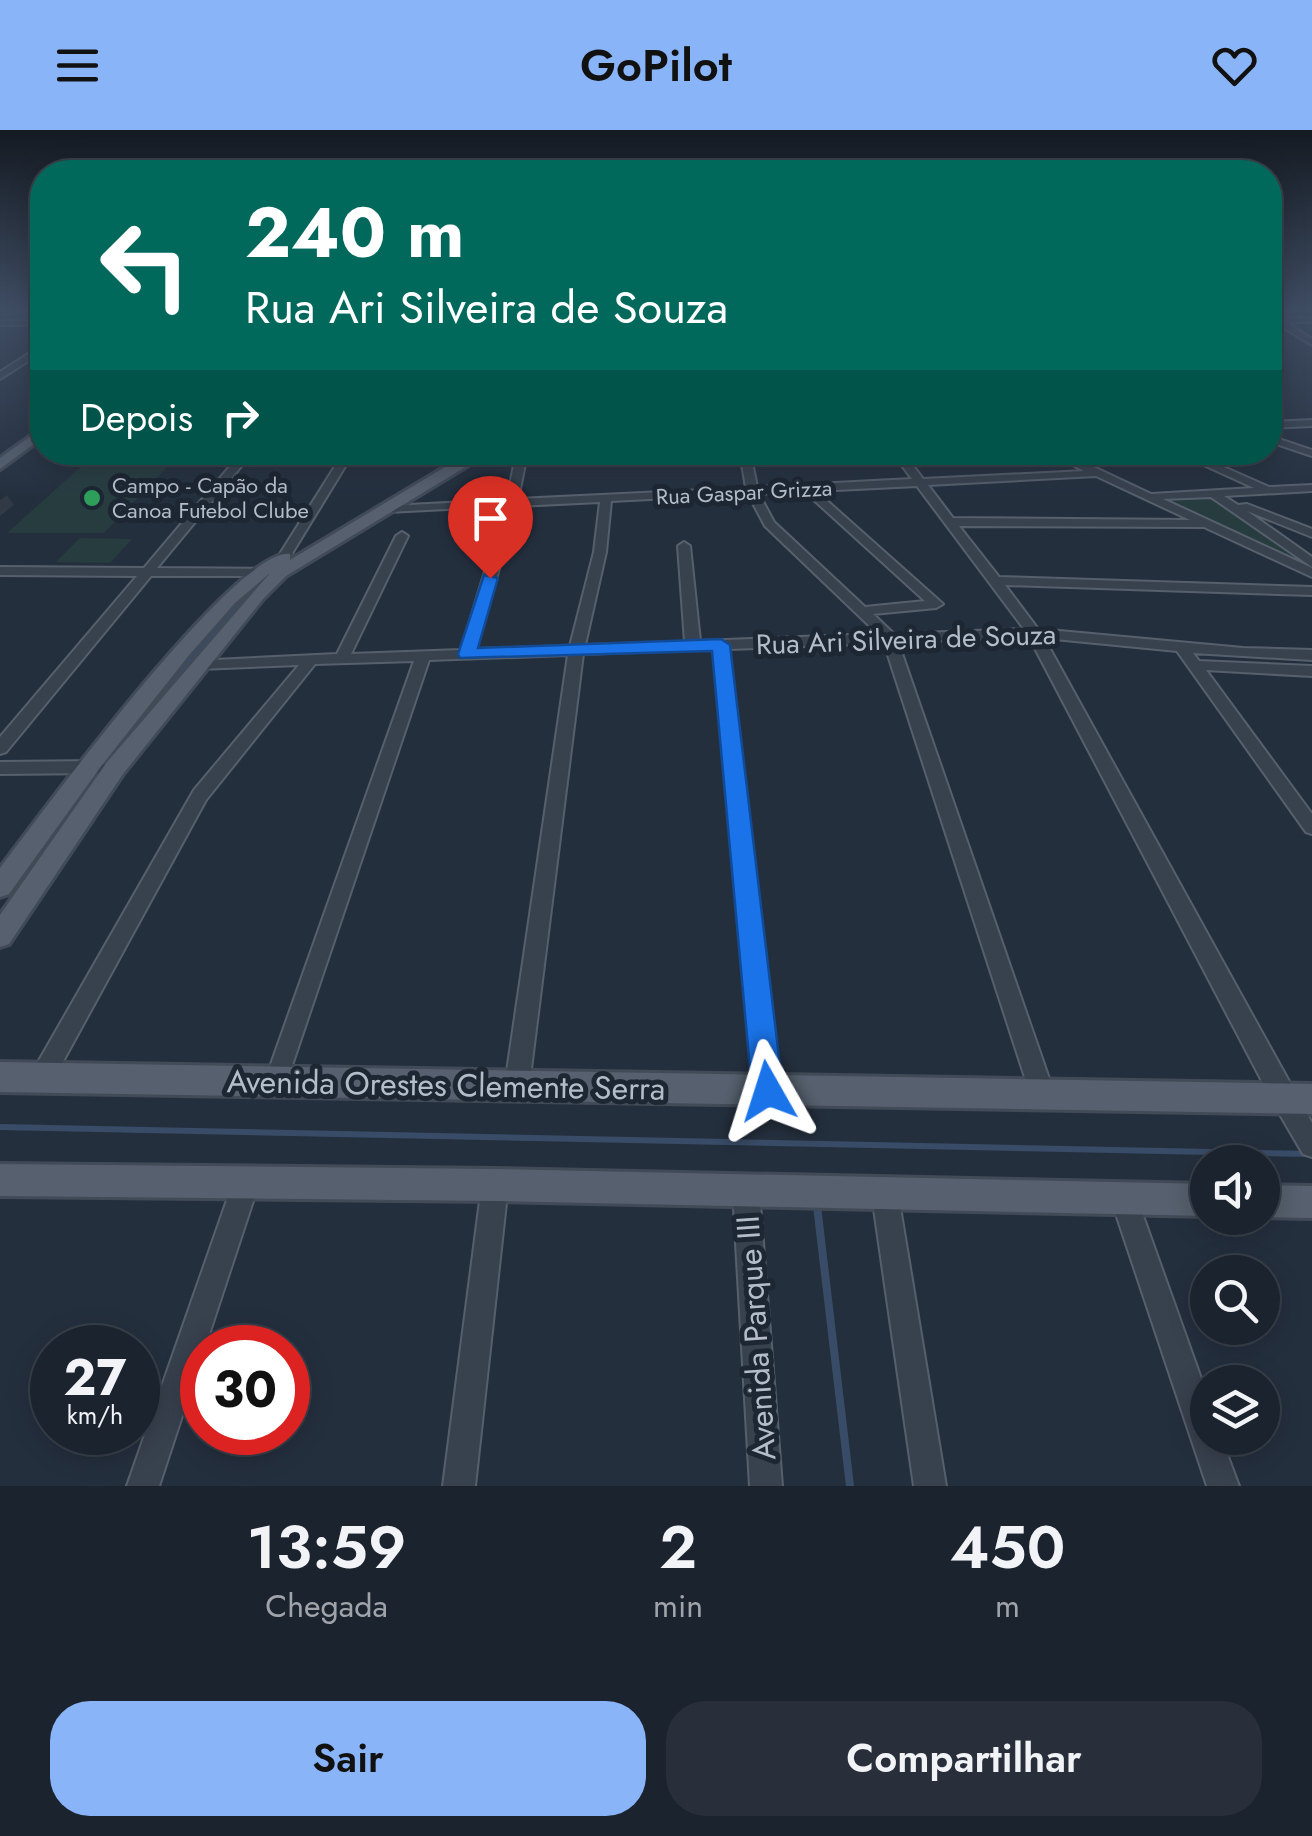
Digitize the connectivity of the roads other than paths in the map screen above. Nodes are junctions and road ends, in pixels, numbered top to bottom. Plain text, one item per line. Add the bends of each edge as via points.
1 (1282, 423) edge
2 (1312, 423) edge
3 (1282, 442) edge
4 (22, 443) edge
5 (1312, 453) edge
6 (0, 464) edge
7 (237, 465) edge
8 (341, 465) edge
9 (449, 465) edge
10 (451, 465) edge
11 (514, 465) edge
12 (747, 465) edge
13 (907, 465) edge
14 (1082, 465) edge
15 (1210, 465) edge
16 (1099, 473) junction
17 (920, 483) junction
18 (1312, 488) edge
19 (808, 489) junction
20 (1269, 490) junction
21 (752, 491) junction
22 (1213, 493) junction
23 (1150, 496) junction
24 (606, 499) junction
25 (1226, 502) junction
26 (512, 503) junction
27 (388, 509) junction
28 (952, 522) junction
29 (1208, 524) junction
30 (1312, 533) edge
31 (402, 536) dead end
32 (684, 546) dead end
33 (1312, 564) edge
34 (282, 565) junction
35 (151, 572) junction
36 (257, 573) junction
37 (1312, 573) edge
38 (3, 574) edge
39 (994, 581) junction
40 (1312, 591) edge
41 (864, 611) junction
42 (1034, 632) junction
43 (890, 637) junction
44 (721, 645) junction
45 (693, 647) junction
46 (1182, 648) junction
47 (576, 651) junction
48 (467, 654) junction
49 (424, 656) junction
50 (342, 658) junction
51 (311, 660) junction
52 (1311, 660) edge
53 (199, 664) junction
54 (1194, 665) junction
55 (0, 748) edge
56 (87, 767) junction
57 (0, 768) edge
58 (114, 768) junction
59 (1312, 828) edge
60 (0, 887) edge
61 (0, 936) edge
62 (0, 1077) edge
63 (41, 1078) junction
64 (276, 1081) junction
65 (517, 1085) junction
66 (768, 1091) junction
67 (1042, 1093) junction
68 (1297, 1098) edge
69 (1308, 1139) edge
70 (0, 1180) edge
71 (246, 1183) junction
72 (495, 1185) junction
73 (746, 1191) junction
74 (885, 1195) junction
75 (1124, 1198) junction
76 (1190, 1200) edge
77 (1280, 1201) edge
78 (1312, 1202) edge
79 (143, 1486) edge
80 (459, 1486) edge
81 (766, 1486) edge
82 (930, 1486) edge
83 (1223, 1486) edge

1 - 2 street
3 - 5 street
4 - 6 main road
7 - 35 street
8 - 34 street
9 - 34 main road
10 - 27 main road
11 - 26 street
12 - 21 street
13 - 17 street
14 - 16 street
15 - 20 street
16 - 17 street, Rua Gaspar Grizza
16 - 23 street
17 - 19 street, Rua Gaspar Grizza
17 - 28 street
18 - 20 street
19 - 21 street, Rua Gaspar Grizza
19 - 41 street via 936,604
20 - 22 street
21 - 24 street, Rua Gaspar Grizza
21 - 41 street via 769,524
22 - 23 street
22 - 25 street
23 - 29 street
24 - 26 street, Rua Gaspar Grizza
24 - 47 street
25 - 30 street
25 - 33 street
26 - 27 street, Rua Gaspar Grizza
26 - 48 street
27 - 34 main road
28 - 29 street
28 - 39 street
29 - 37 street
31 - 50 street
32 - 45 street
34 - 36 main road
34 - 53 main road
35 - 36 street
35 - 38 street
35 - 55 street
36 - 56 main road
39 - 40 street
39 - 42 street
41 - 43 street
42 - 43 street, Rua Ari Silveira de Souza
42 - 46 street, Rua Ari Silveira de Souza
42 - 68 street
43 - 44 street, Rua Ari Silveira de Souza
43 - 67 street
44 - 45 street, Rua Ari Silveira de Souza
44 - 66 street
45 - 47 street, Rua Ari Silveira de Souza
46 - 52 street, Rua Ari Silveira de Souza
46 - 54 street
47 - 48 street, Rua Ari Silveira de Souza
47 - 65 street
48 - 49 street, Rua Ari Silveira de Souza
49 - 50 street, Rua Ari Silveira de Souza
49 - 64 street
50 - 51 street, Rua Ari Silveira de Souza
51 - 53 street, Rua Ari Silveira de Souza
51 - 63 street via 200,795
52 - 54 street, Rua Ari Silveira de Souza
53 - 58 main road
54 - 59 street
56 - 57 street
56 - 58 street
56 - 60 main road
58 - 61 main road
62 - 63 main road, Avenida Orestes Clemente Serra
63 - 64 main road, Avenida Orestes Clemente Serra
64 - 65 main road, Avenida Orestes Clemente Serra
65 - 66 main road, Avenida Orestes Clemente Serra
66 - 67 main road, Avenida Orestes Clemente Serra
67 - 68 main road, Avenida Orestes Clemente Serra
68 - 69 street
70 - 71 main road
71 - 72 main road
71 - 79 street
72 - 73 main road
72 - 80 street
73 - 74 main road
73 - 81 street, Avenida Parque III
74 - 75 main road
74 - 82 street
75 - 76 main road
75 - 83 street
77 - 78 main road

